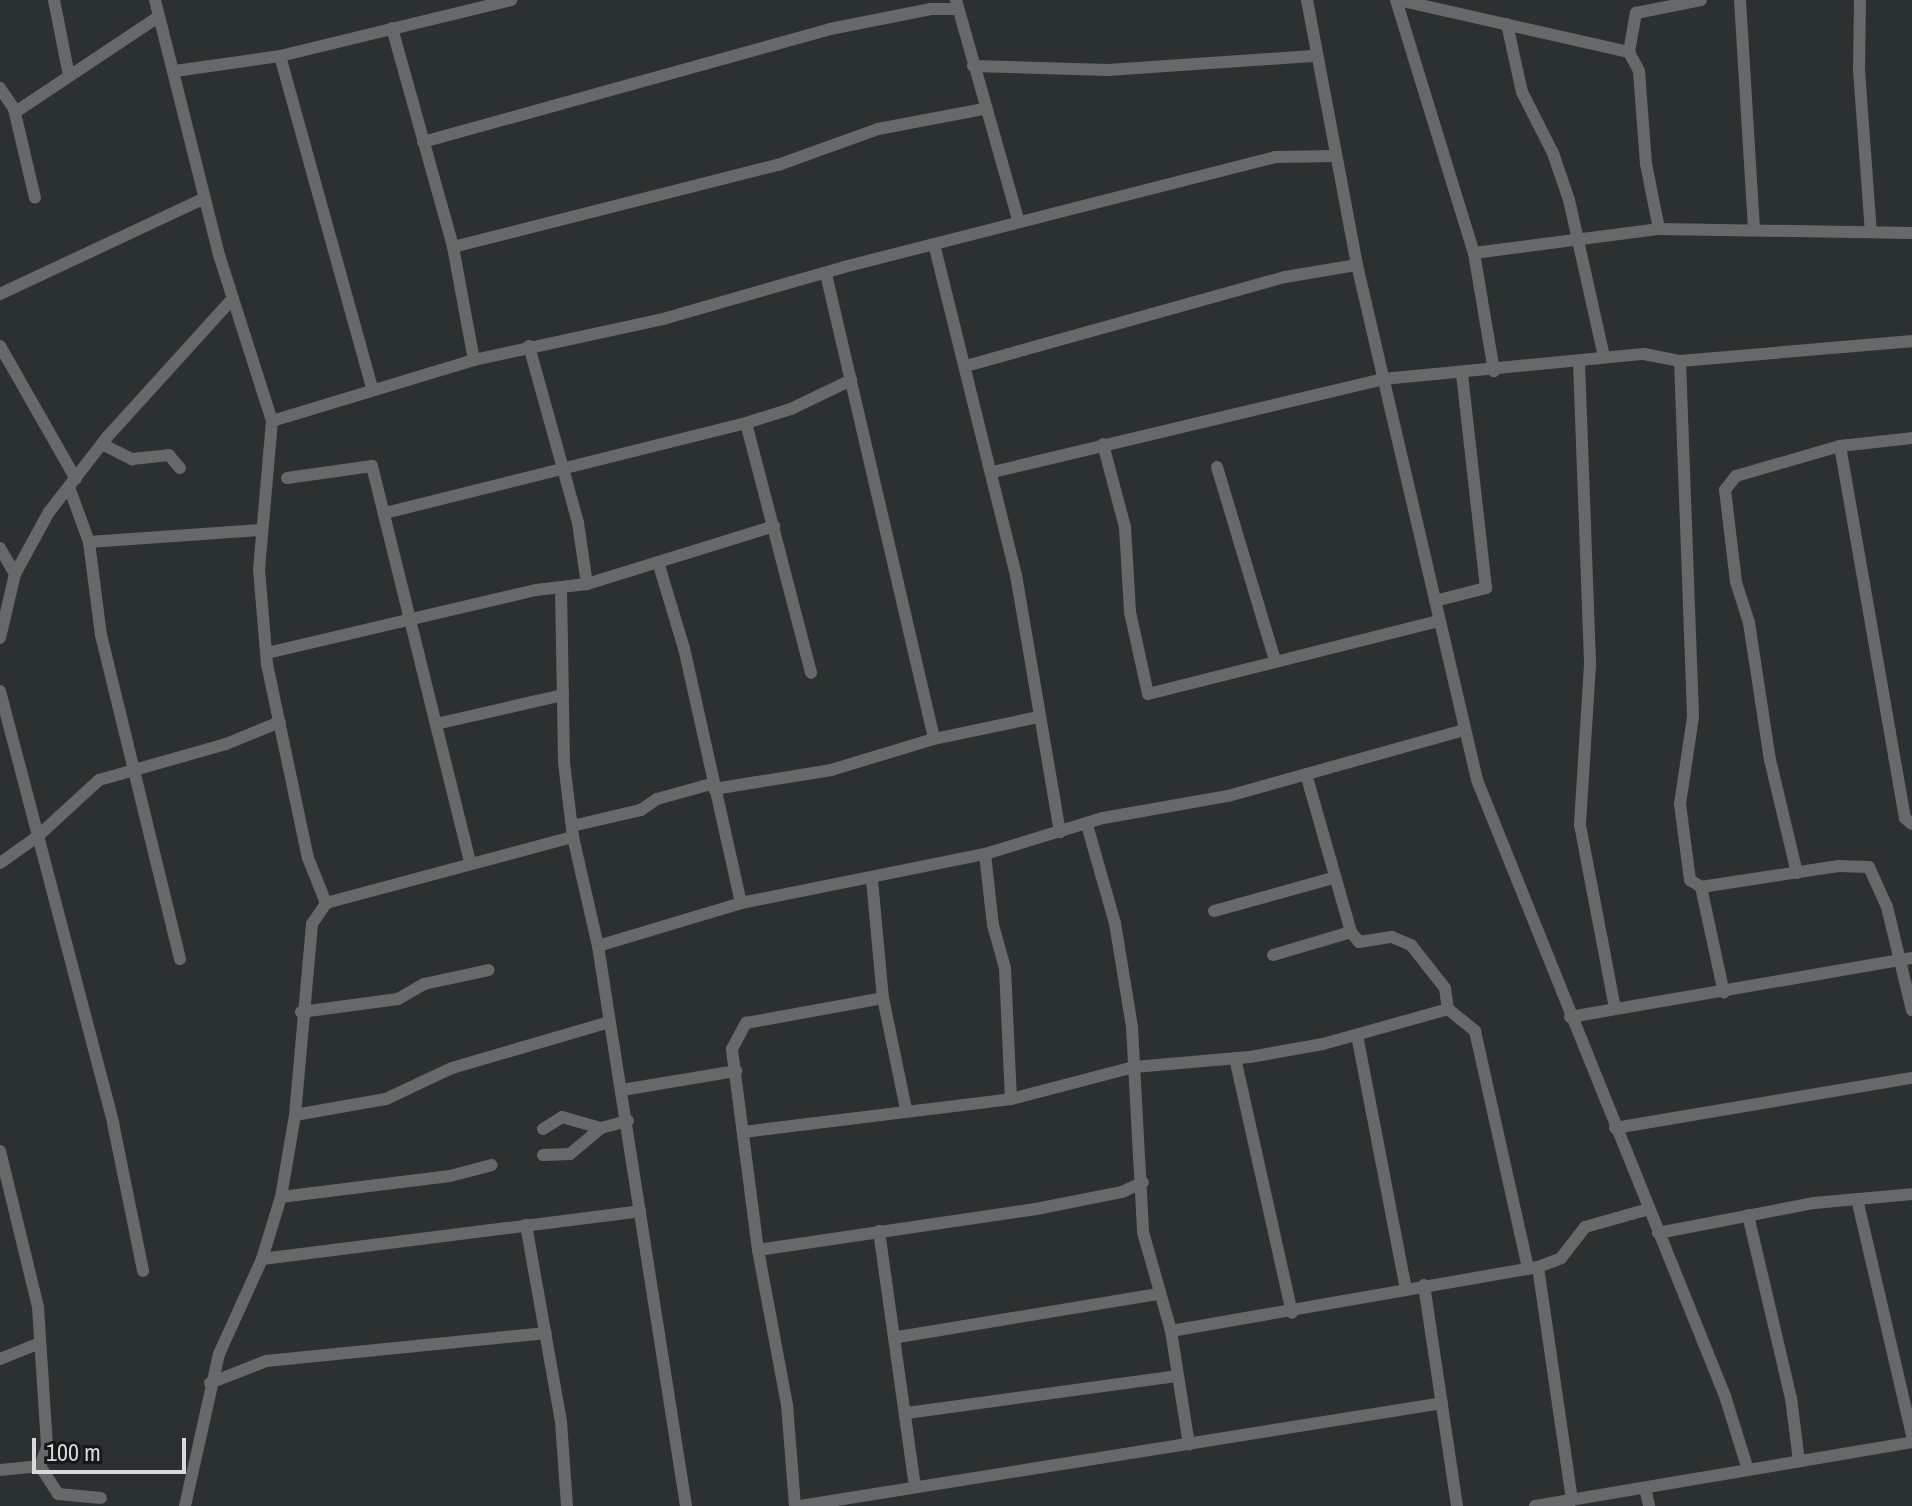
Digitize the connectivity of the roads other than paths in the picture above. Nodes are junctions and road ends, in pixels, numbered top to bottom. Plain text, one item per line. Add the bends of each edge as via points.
1 (54, 0) edge
2 (155, 0) edge
3 (511, 0) edge
4 (1307, 0) edge
5 (1397, 0) edge
6 (1701, 0) edge
7 (1740, 0) edge
8 (1860, 0) edge
9 (957, 5) edge
10 (158, 17) junction
11 (1507, 24) junction
12 (392, 28) junction
13 (1629, 52) junction
14 (280, 56) junction
15 (1316, 56) junction
16 (973, 66) junction
17 (175, 71) junction
18 (69, 76) junction
19 (0, 88) edge
20 (14, 109) junction
21 (984, 109) junction
22 (423, 142) junction
23 (1336, 156) junction
24 (35, 198) dead end
25 (205, 198) junction
26 (1019, 222) junction
27 (1659, 229) junction
28 (1754, 230) junction
29 (1871, 232) junction
30 (1912, 233) edge
31 (1579, 235) junction
32 (934, 244) junction
33 (453, 247) junction
34 (1474, 253) junction
35 (1357, 265) junction
36 (826, 274) junction
37 (0, 294) edge
38 (233, 298) junction
39 (1912, 341) edge
40 (0, 346) edge
41 (529, 346) junction
42 (1604, 357) junction
43 (474, 360) junction
44 (1680, 361) junction
45 (1579, 362) junction
46 (966, 366) junction
47 (1494, 371) junction
48 (1462, 375) junction
49 (1383, 379) junction
50 (851, 380) junction
51 (372, 387) junction
52 (272, 421) junction
53 (746, 423) junction
54 (1912, 438) edge
55 (102, 444) junction
56 (1103, 444) junction
57 (1840, 446) junction
58 (1217, 467) dead end
59 (180, 468) dead end
60 (563, 470) junction
61 (993, 472) junction
62 (287, 478) dead end
63 (72, 483) junction
64 (385, 513) junction
65 (774, 526) junction
66 (261, 530) junction
67 (89, 542) junction
68 (0, 548) edge
69 (658, 562) junction
70 (15, 574) junction
71 (587, 584) junction
72 (561, 588) junction
73 (1435, 601) junction
74 (1439, 621) junction
75 (408, 622) junction
76 (0, 638) edge
77 (267, 653) junction
78 (1275, 660) junction
79 (811, 673) dead end
80 (0, 691) edge
81 (563, 695) junction
82 (1038, 717) junction
83 (280, 722) junction
84 (436, 724) junction
85 (1465, 730) junction
86 (934, 739) junction
87 (13, 750) junction
88 (0, 755) edge
89 (133, 768) junction
90 (1306, 774) junction
91 (713, 786) junction
92 (1912, 824) edge
93 (1087, 825) junction
94 (572, 832) junction
95 (1060, 832) junction
96 (38, 836) junction
97 (985, 854) junction
98 (470, 862) junction
99 (0, 863) edge
100 (1797, 873) junction
101 (1333, 878) junction
102 (872, 880) junction
103 (1701, 887) junction
104 (326, 903) junction
105 (741, 903) junction
106 (1214, 911) dead end
107 (1351, 932) junction
108 (598, 946) junction
109 (1273, 955) dead end
110 (180, 959) dead end
111 (1905, 960) edge
112 (489, 970) dead end
113 (1724, 993) junction
114 (883, 998) junction
115 (1448, 1009) junction
116 (1615, 1009) junction
117 (1912, 1010) edge
118 (301, 1012) junction
119 (1570, 1017) junction
120 (609, 1022) junction
121 (1357, 1035) junction
122 (1235, 1058) junction
123 (1134, 1067) junction
124 (736, 1071) junction
125 (1912, 1078) edge
126 (622, 1090) junction
127 (1011, 1099) junction
128 (906, 1109) junction
129 (295, 1115) junction
130 (628, 1121) junction
131 (601, 1128) junction
132 (1615, 1128) junction
133 (543, 1129) dead end
134 (743, 1132) junction
135 (0, 1151) edge
136 (543, 1155) dead end
137 (492, 1165) dead end
138 (1143, 1182) junction
139 (1912, 1194) edge
140 (281, 1197) junction
141 (1857, 1199) junction
142 (1649, 1209) junction
143 (640, 1211) junction
144 (1748, 1215) junction
145 (526, 1225) junction
146 (879, 1231) junction
147 (1658, 1233) junction
148 (758, 1250) junction
149 (262, 1259) junction
150 (1533, 1268) junction
151 (143, 1271) dead end
152 (1424, 1285) junction
153 (1406, 1289) junction
154 (1158, 1294) junction
155 (1292, 1313) junction
156 (1171, 1331) junction
157 (546, 1333) junction
158 (898, 1337) junction
159 (40, 1343) junction
160 (0, 1359) edge
161 (1176, 1376) junction
162 (210, 1383) junction
163 (1442, 1403) junction
164 (907, 1413) junction
165 (1912, 1435) edge
166 (1912, 1442) edge
167 (1189, 1445) junction
168 (1799, 1461) junction
169 (40, 1466) junction
170 (0, 1470) edge
171 (1748, 1470) junction
172 (915, 1486) junction
173 (1645, 1488) junction
174 (101, 1498) dead end
175 (1572, 1501) junction
176 (185, 1506) edge
177 (567, 1506) edge
178 (686, 1506) edge
179 (798, 1506) edge
180 (1457, 1506) edge
181 (1535, 1506) edge
182 (1649, 1506) edge

1 - 18 street
2 - 10 street
3 - 12 street
4 - 15 street
5 - 11 street
5 - 34 street
6 - 13 street via 1636,13
7 - 28 street
8 - 29 street via 1859,70
9 - 16 street
9 - 22 street via 830,29
10 - 17 street
10 - 18 street
11 - 13 street
11 - 31 street via 1522,92 1562,174
12 - 14 street
12 - 22 street
13 - 27 street via 1639,71 1646,164
14 - 17 street
14 - 51 street
15 - 16 street via 1108,70
15 - 23 street
16 - 21 street
17 - 25 street
18 - 20 street
19 - 20 street
20 - 24 street
21 - 26 street
21 - 33 street via 878,129 778,165
22 - 33 street
23 - 26 street via 1275,157
23 - 35 street
25 - 37 street
25 - 38 street
26 - 32 street
27 - 28 street
27 - 31 street
28 - 29 street
29 - 30 street
31 - 34 street
31 - 42 street
32 - 36 street
32 - 46 street
33 - 43 street
34 - 47 street
35 - 46 street via 1285,277
35 - 49 street
36 - 41 street via 663,319
36 - 50 street
38 - 52 street
38 - 55 street
39 - 44 street
40 - 63 street
41 - 43 street
41 - 60 street
42 - 44 street via 1644,354
42 - 45 street
43 - 51 street
44 - 103 street via 1693,717 1680,804 1690,880
45 - 47 street
45 - 116 street via 1590,665 1580,825
46 - 61 street
47 - 48 street
48 - 49 street
48 - 73 street via 1486,588
49 - 56 street
49 - 73 street
50 - 53 street via 791,409
50 - 86 street
51 - 52 street
52 - 66 street
53 - 60 street
53 - 65 street
54 - 57 street
55 - 59 street via 132,459 169,455
55 - 63 street
56 - 61 street
56 - 78 street via 1125,527 1130,612 1148,694
57 - 92 street via 1905,818
57 - 100 street via 1736,476 1725,490 1736,582 1749,623 1770,760
58 - 78 street
60 - 64 street
60 - 71 street
61 - 82 street via 1029,638
62 - 64 street via 372,466
63 - 67 street
63 - 70 street
64 - 75 street
65 - 69 street
65 - 79 street
66 - 67 street
66 - 77 street
67 - 89 street via 101,635
68 - 70 street
69 - 71 street
69 - 91 street via 684,648
70 - 76 street
71 - 72 street
72 - 75 street
72 - 81 street
73 - 74 street
74 - 78 street
74 - 85 street
75 - 77 street
75 - 84 street
77 - 83 street
80 - 87 street
81 - 84 street
81 - 94 street
82 - 86 street
82 - 95 street
83 - 89 street via 226,744
83 - 104 street via 308,858
84 - 98 street
85 - 90 street
85 - 119 street via 1490,818
86 - 91 street via 831,770
87 - 88 street
87 - 96 street
89 - 96 street via 80,792
89 - 110 street
90 - 93 street
90 - 101 street
91 - 94 street via 657,799 641,810
91 - 105 street
93 - 95 street
93 - 123 street via 1115,923
94 - 98 street
94 - 108 street
95 - 97 street
96 - 99 street
96 - 151 street via 113,1123
97 - 102 street
97 - 127 street via 993,925 1005,968
98 - 104 street
100 - 103 street
100 - 111 street via 1869,867 1882,889
101 - 106 street
101 - 107 street
102 - 105 street
102 - 114 street
103 - 113 street
104 - 118 street via 312,924
105 - 108 street
107 - 109 street
107 - 115 street via 1359,942 1392,937 1411,945 1445,988
108 - 120 street
111 - 113 street
111 - 117 street
112 - 118 street via 424,984 398,999
113 - 116 street
114 - 124 street via 746,1023 732,1049
114 - 128 street
115 - 121 street
115 - 150 street via 1475,1031
116 - 119 street
118 - 129 street
119 - 132 street
120 - 126 street
120 - 129 street via 452,1068 386,1099
121 - 122 street
121 - 153 street
122 - 123 street
122 - 155 street
123 - 127 street
123 - 138 street
124 - 126 street
124 - 134 street
125 - 132 street
126 - 130 street
127 - 128 street
128 - 134 street
129 - 140 street
130 - 131 street
130 - 143 street
131 - 133 street via 562,1117
131 - 136 street via 570,1154
132 - 142 street
134 - 148 street
135 - 159 street via 38,1307
137 - 140 street via 450,1176
138 - 146 street via 1097,1198
138 - 154 street via 1143,1232
139 - 141 street
140 - 149 street
141 - 144 street
141 - 165 street
142 - 147 street
142 - 150 street via 1585,1227 1561,1258
143 - 145 street
143 - 178 street
144 - 147 street
144 - 168 street via 1791,1398
145 - 149 street
145 - 157 street
146 - 148 street
146 - 158 street
147 - 171 street via 1725,1396
148 - 179 street via 787,1405
149 - 162 street
150 - 152 street
150 - 175 street
152 - 153 street
152 - 163 street
153 - 155 street
154 - 156 street
154 - 158 street
155 - 156 street
156 - 161 street
157 - 162 street via 266,1361
157 - 177 street via 561,1422
158 - 164 street
159 - 160 street
159 - 169 street via 47,1447
161 - 164 street
161 - 167 street
162 - 176 street
163 - 167 street
163 - 180 street
164 - 172 street
166 - 168 street
167 - 172 street
168 - 171 street
169 - 170 street
169 - 174 street via 58,1494
171 - 173 street
172 - 179 street
173 - 175 street
173 - 182 street
175 - 181 street

